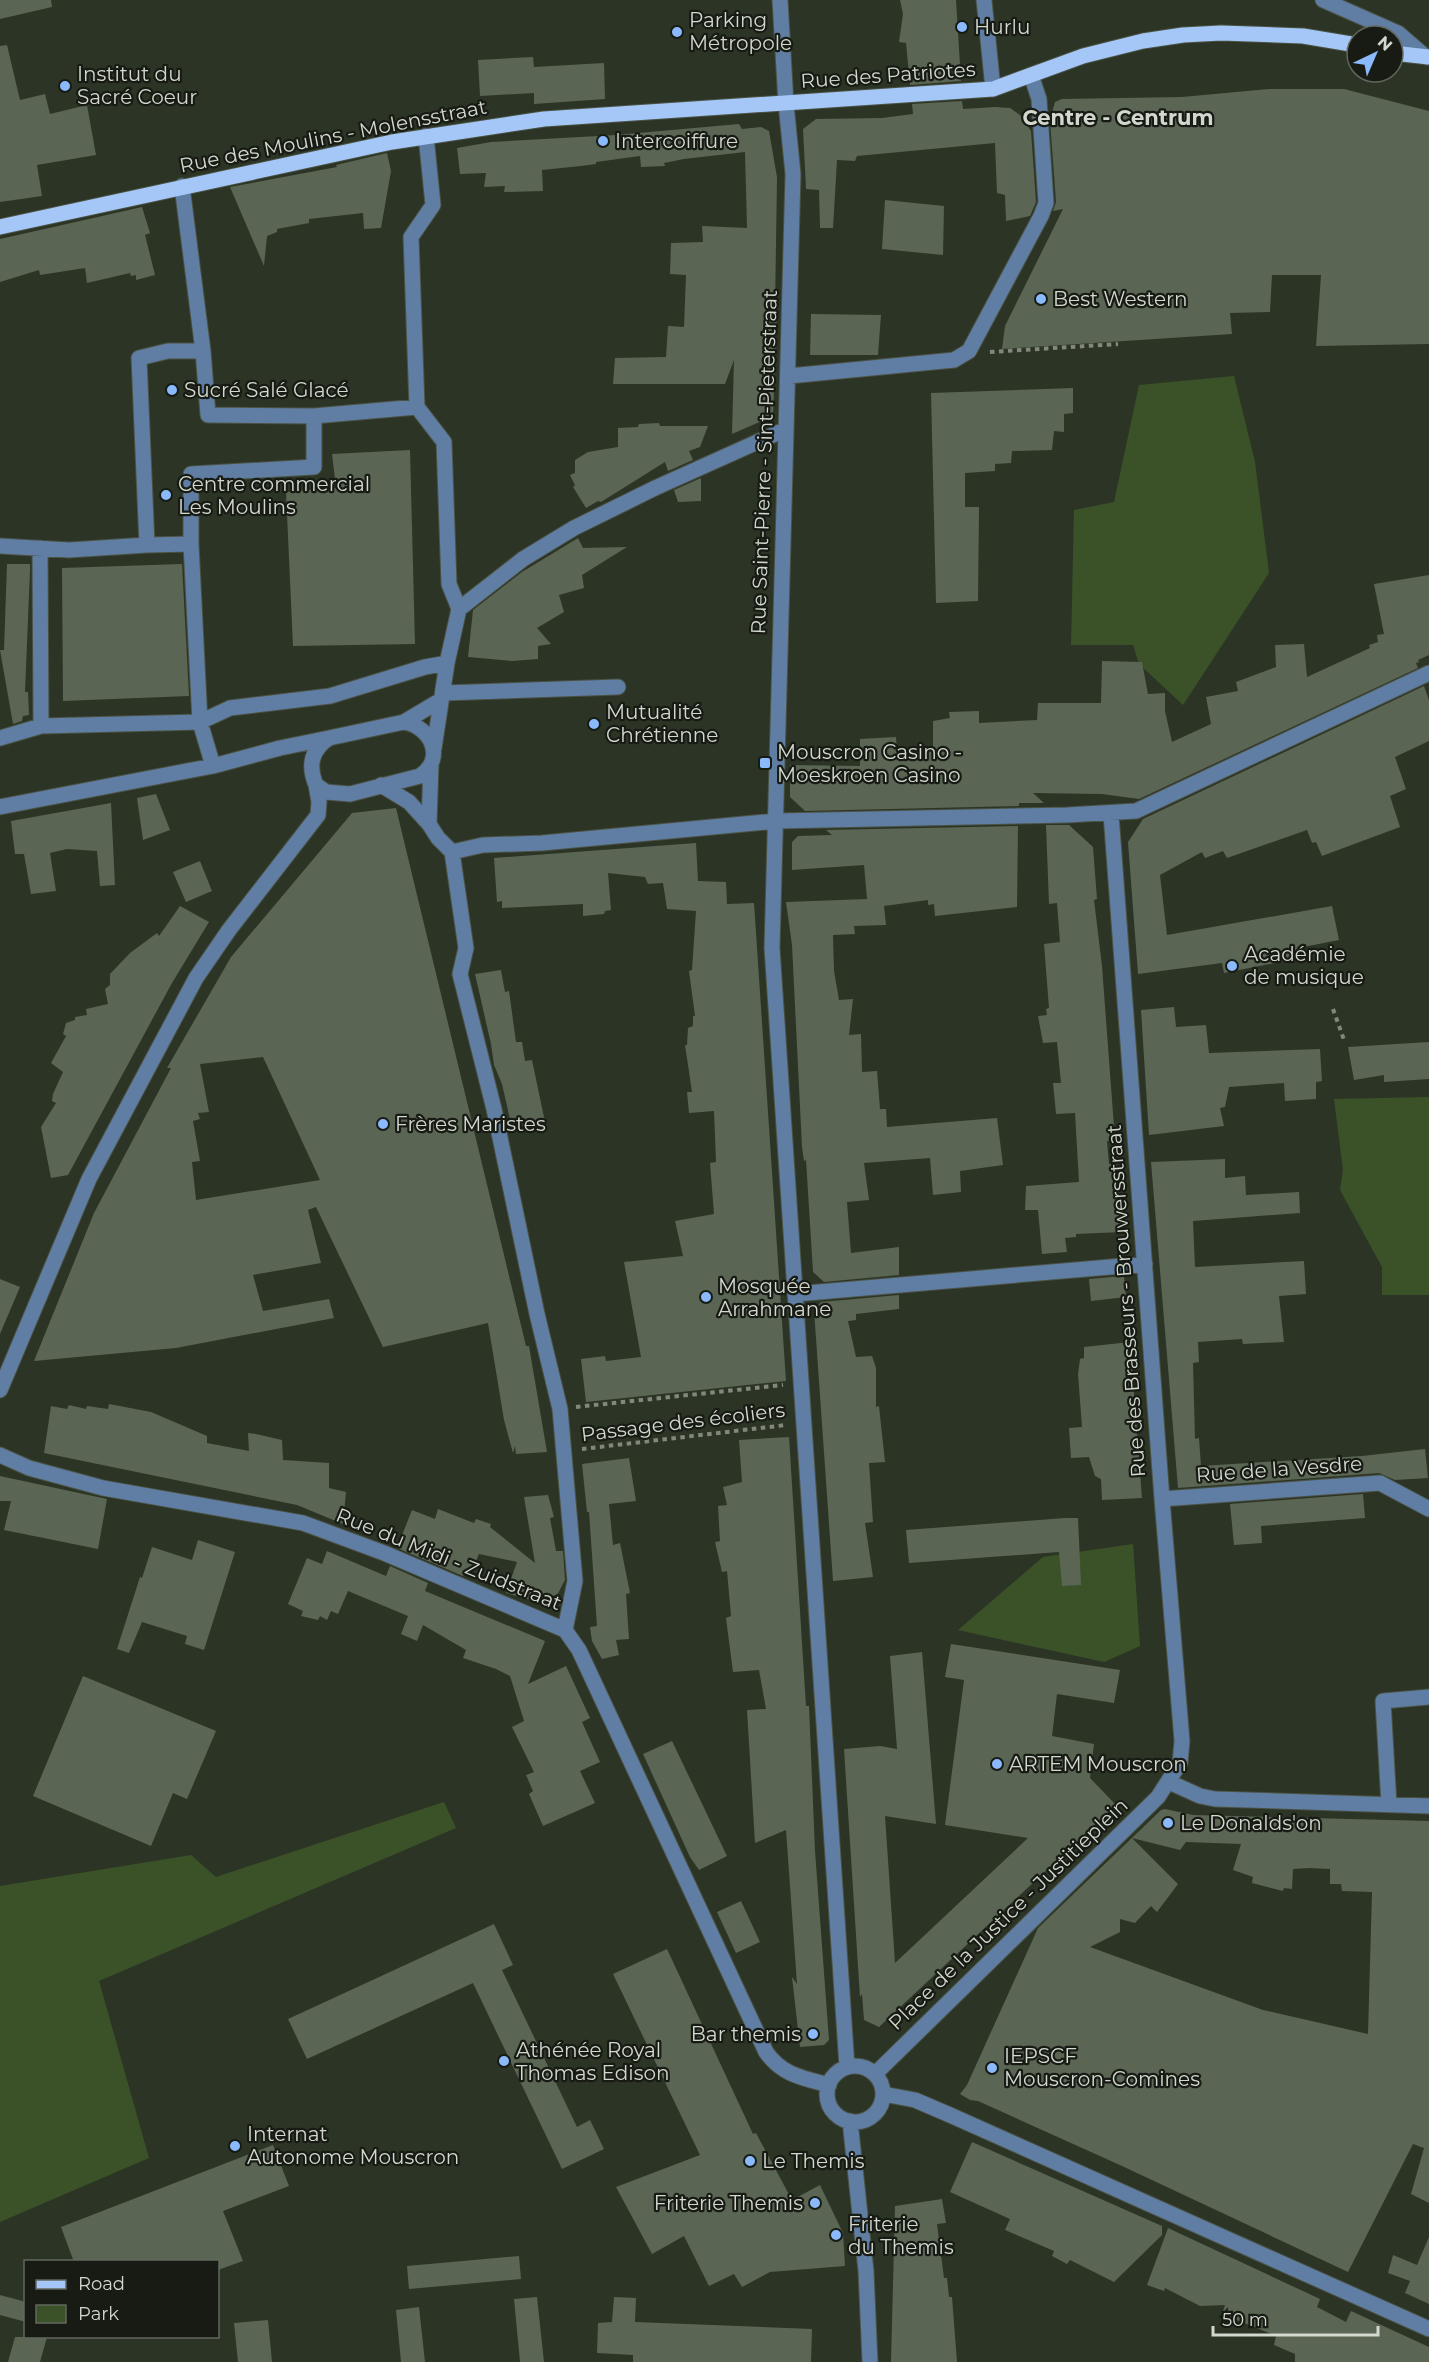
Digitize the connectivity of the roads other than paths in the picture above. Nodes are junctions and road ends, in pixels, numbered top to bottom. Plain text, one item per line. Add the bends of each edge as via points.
1 (780, 0) edge
2 (984, 0) edge
3 (1323, 0) edge
4 (1345, 43) edge
5 (1405, 54) edge
6 (1428, 57) edge
7 (1031, 75) junction
8 (993, 88) junction
9 (786, 104) junction
10 (426, 136) junction
11 (182, 186) junction
12 (0, 227) edge
13 (203, 351) junction
14 (789, 376) junction
15 (417, 407) junction
16 (314, 416) junction
17 (786, 429) junction
18 (191, 544) junction
19 (147, 545) junction
20 (0, 546) edge
21 (40, 548) junction
22 (459, 609) junction
23 (447, 663) junction
24 (1429, 673) edge
25 (618, 687) dead end
26 (443, 691) junction
27 (200, 722) junction
28 (404, 722) junction
29 (41, 726) junction
30 (0, 738) edge
31 (329, 738) junction
32 (280, 748) junction
33 (434, 748) junction
34 (310, 764) junction
35 (431, 764) junction
36 (213, 766) junction
37 (316, 785) junction
38 (381, 785) junction
39 (0, 796) edge
40 (16, 805) junction
41 (0, 807) edge
42 (1111, 814) junction
43 (776, 821) junction
44 (429, 824) junction
45 (452, 852) junction
46 (1145, 1264) junction
47 (795, 1294) junction
48 (0, 1390) edge
49 (0, 1455) edge
50 (1162, 1499) junction
51 (1429, 1509) edge
52 (565, 1630) junction
53 (1429, 1697) edge
54 (1169, 1782) junction
55 (1389, 1805) junction
56 (1429, 1806) edge
57 (847, 2067) junction
58 (875, 2074) junction
59 (829, 2085) junction
60 (883, 2094) junction
61 (850, 2121) junction
62 (1429, 2329) edge
63 (870, 2362) edge

1 - 9 street, Rue Saint-Pierre - Sint-Pieterstraat
2 - 8 street
3 - 6 street via 1398,33
4 - 7 main road, Rue des Patriotes via 1303,36 1183,34 1105,50
5 - 6 main road
7 - 8 main road, Rue des Patriotes
7 - 14 street via 1039,99 1046,203 969,351 954,360
8 - 9 main road, Rue des Patriotes
9 - 10 main road, Rue des Moulins - Molensstraat via 544,119
9 - 14 street, Rue Saint-Pierre - Sint-Pieterstraat via 793,174
10 - 11 main road, Rue des Moulins - Molensstraat
10 - 15 street via 433,205 411,237
11 - 12 main road, Rue des Moulins - Molensstraat
11 - 13 street
13 - 16 street via 208,415
13 - 19 street via 168,351 139,358
14 - 17 street, Rue Saint-Pierre - Sint-Pieterstraat
15 - 16 street
15 - 22 street via 444,442 450,584
16 - 18 street via 314,467 191,474
17 - 22 street via 574,528 523,559
17 - 43 street, Rue Saint-Pierre - Sint-Pieterstraat
18 - 19 street
18 - 27 street
19 - 21 street
20 - 21 street
21 - 29 street
22 - 23 street
23 - 26 street
23 - 27 street via 330,696 230,708
24 - 42 street via 1159,801 1136,811
25 - 26 street
26 - 28 street
26 - 33 street
27 - 29 street
27 - 36 street
28 - 31 street
28 - 33 street via 424,730
29 - 30 street
31 - 32 street
31 - 34 street via 315,750
32 - 34 street
32 - 36 street
33 - 35 street
34 - 37 street
35 - 38 street via 420,776
35 - 44 street
36 - 40 street
37 - 38 street via 336,794
37 - 48 street via 318,815 196,978 89,1179
38 - 44 street via 409,802
39 - 40 street
40 - 41 street
42 - 43 street
42 - 46 street, Rue des Brasseurs - Brouwersstraat
43 - 45 street via 483,845
43 - 47 street, Rue Saint-Pierre - Sint-Pieterstraat via 773,966
44 - 45 street
45 - 52 street via 466,948 459,974 494,1109 560,1409 575,1581
46 - 47 street
46 - 50 street, Rue des Brasseurs - Brouwersstraat
47 - 57 street, Rue Saint-Pierre - Sint-Pieterstraat
49 - 52 street, Rue du Midi - Zuidstraat via 29,1468 103,1488 303,1523
50 - 51 street, Rue de la Vesdre via 1380,1483
50 - 54 street, Rue des Brasseurs - Brouwersstraat via 1182,1741 1180,1763
52 - 59 street, Rue du Midi - Zuidstraat via 579,1650 766,2052 788,2073
53 - 55 street via 1383,1701
54 - 55 street via 1215,1799
54 - 58 street, Place de la Justice - Justitieplein
55 - 56 street
57 - 58 street via 865,2067
57 - 59 street
58 - 60 street
59 - 61 street via 831,2108
60 - 61 street via 878,2109 870,2117
60 - 62 street via 915,2100 951,2115
61 - 63 street via 866,2271

